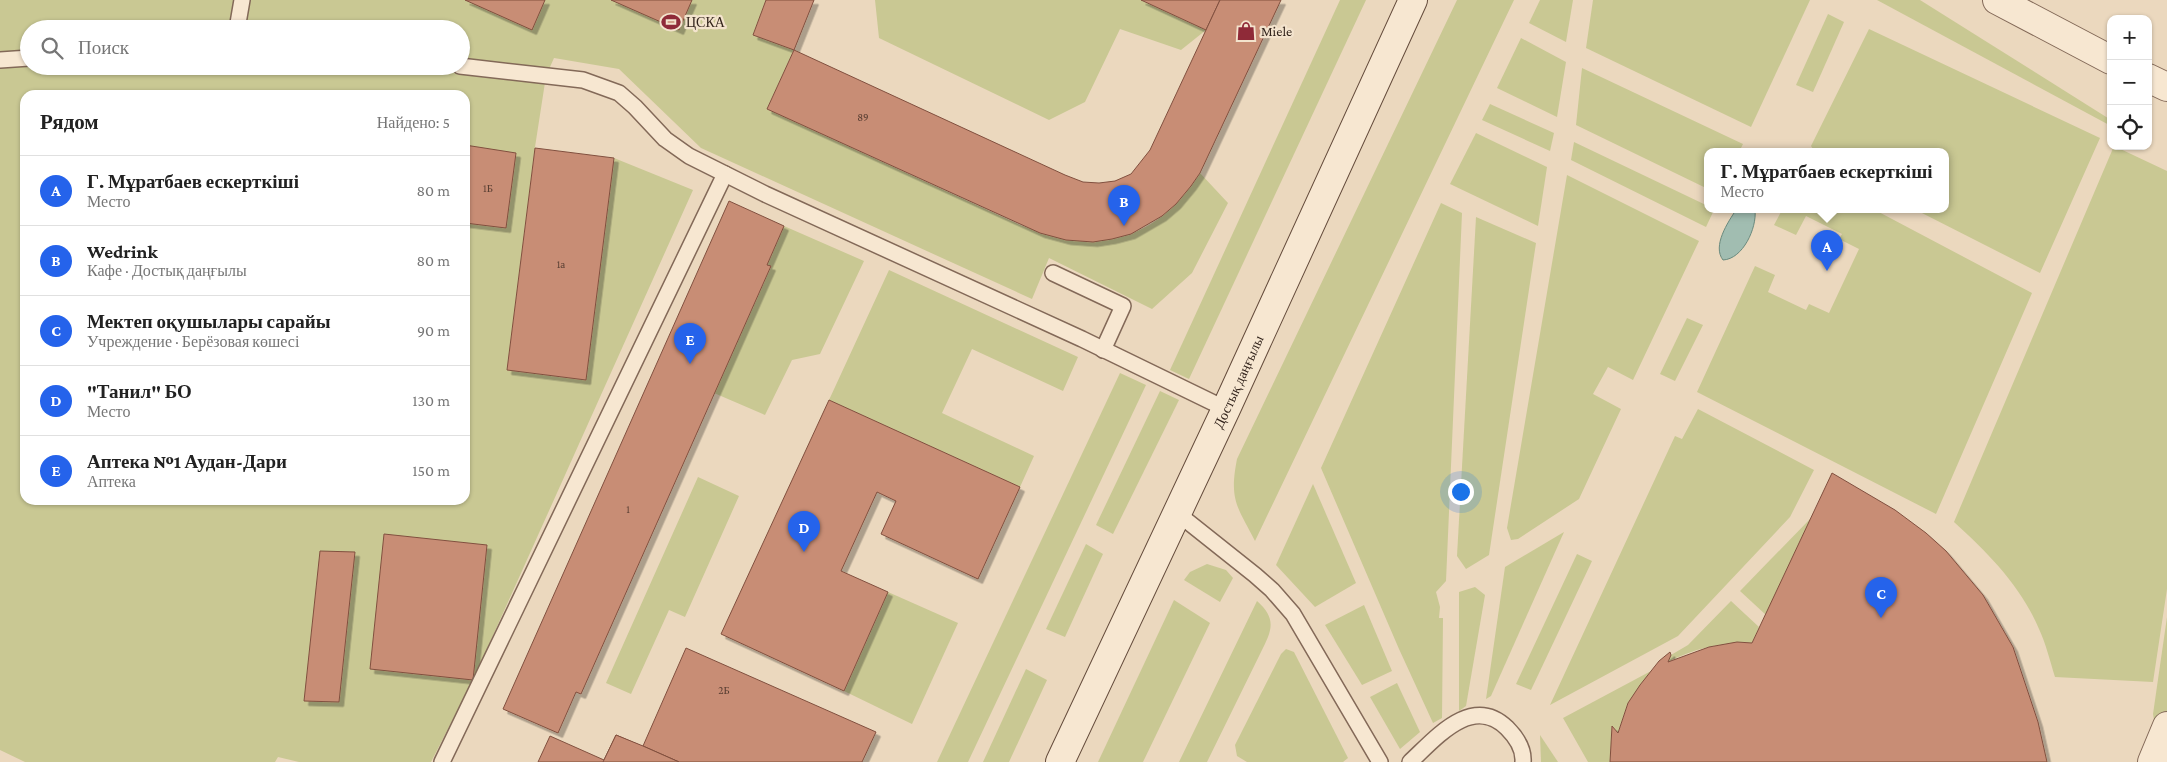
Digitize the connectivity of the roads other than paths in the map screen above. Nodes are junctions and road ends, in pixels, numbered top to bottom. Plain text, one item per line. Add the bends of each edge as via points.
1 (242, 0) edge
2 (1413, 0) edge
3 (1997, 0) edge
4 (239, 20) edge
5 (2107, 58) edge
6 (20, 59) edge
7 (0, 60) edge
8 (470, 67) edge
9 (2152, 80) edge
10 (2167, 87) edge
11 (725, 174) junction
12 (1053, 273) dead end
13 (1103, 350) junction
14 (1226, 409) junction
15 (1177, 513) junction
16 (2167, 723) edge
17 (442, 762) edge
18 (1060, 762) edge
19 (1380, 762) edge
20 (1410, 762) edge
21 (1523, 762) edge
22 (2152, 762) edge

1 - 4 lane
2 - 14 main road, Достық даңғылы
3 - 5 main road
6 - 7 lane
8 - 11 lane via 583,80 619,93 665,139 689,156
9 - 10 main road
11 - 13 lane
11 - 17 lane
12 - 13 lane via 1123,306
13 - 14 lane
14 - 15 main road, Достық даңғылы
15 - 18 main road, Достық даңғылы
15 - 19 lane via 1255,575 1293,614
16 - 22 main road
20 - 21 lane via 1445,730 1463,719 1488,715 1499,720 1512,733 1521,747

